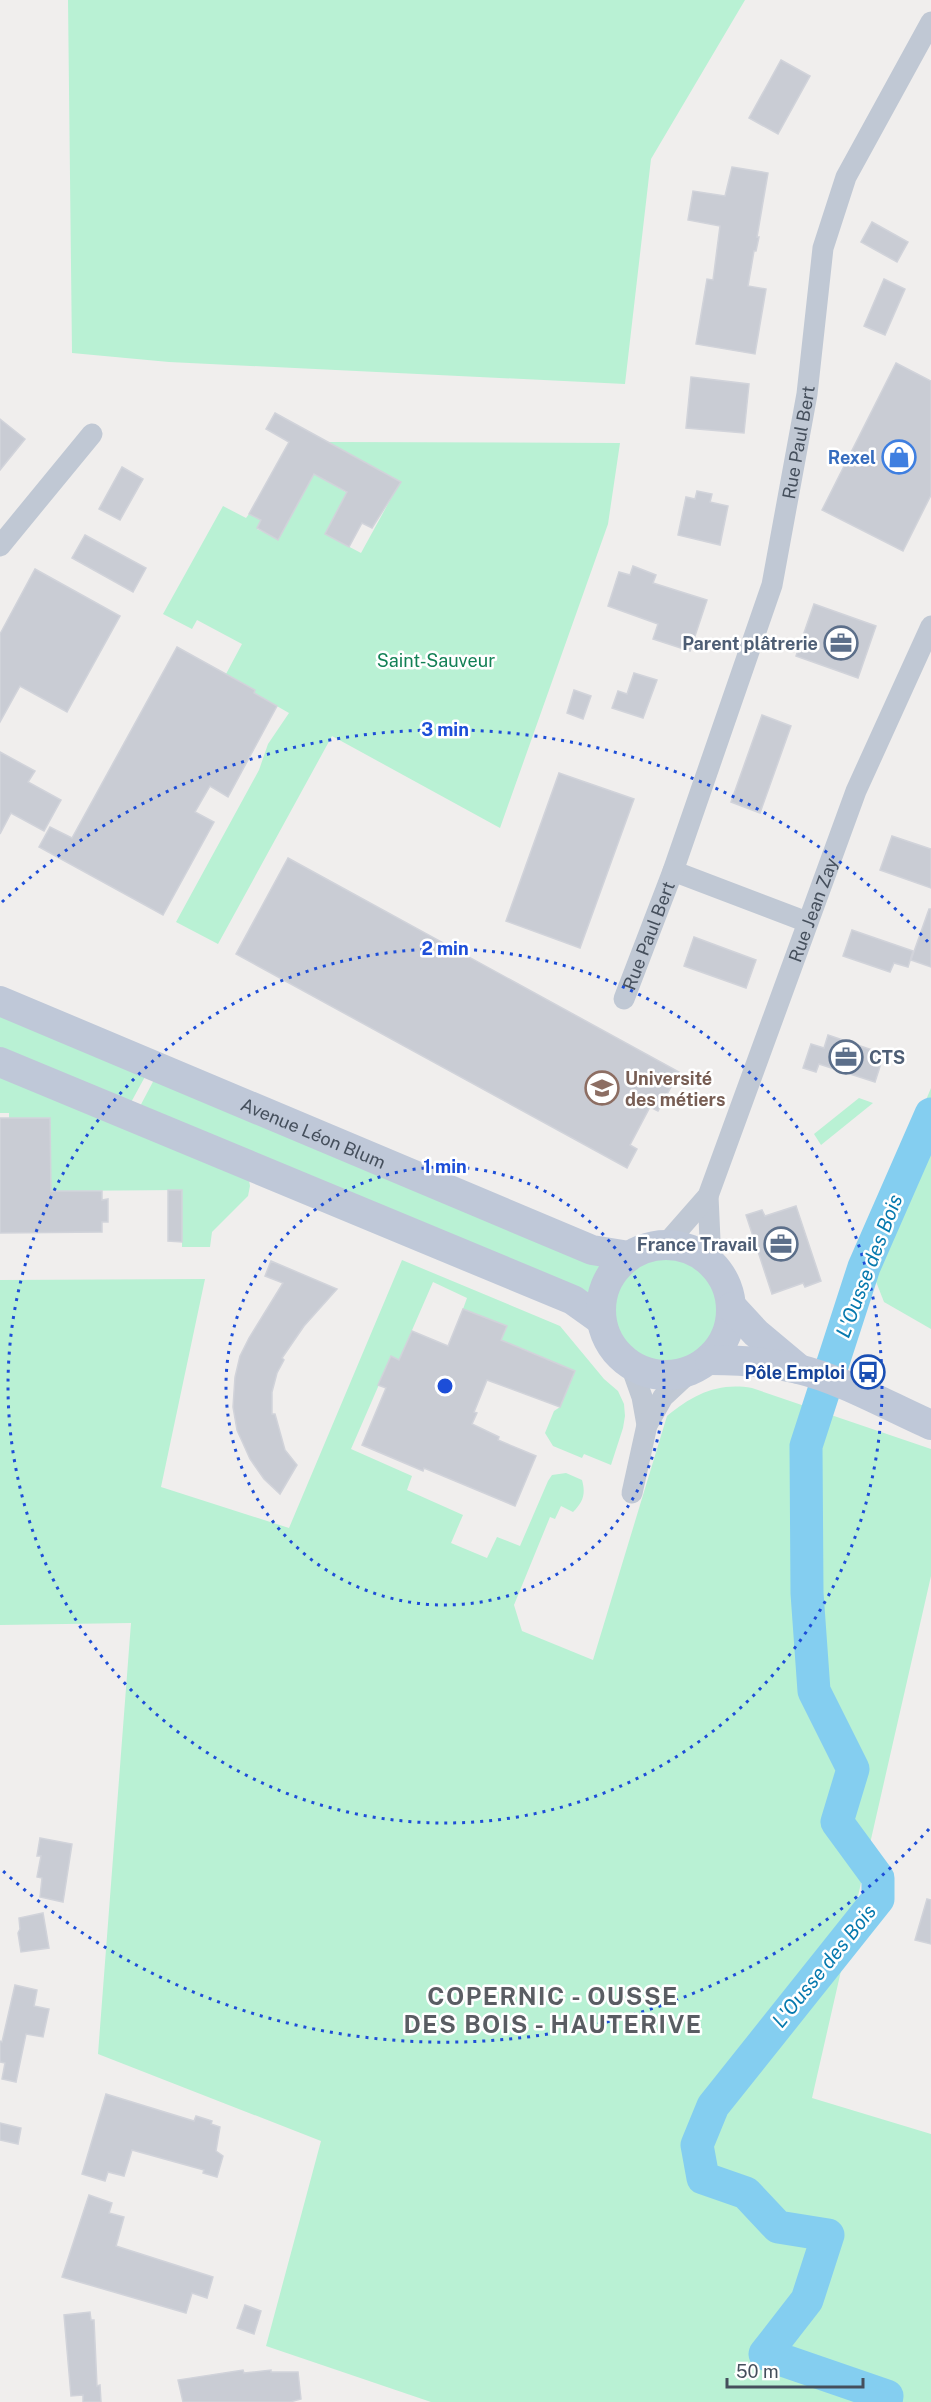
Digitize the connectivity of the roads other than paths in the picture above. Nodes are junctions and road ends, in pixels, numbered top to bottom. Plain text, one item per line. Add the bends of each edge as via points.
1 (931, 22) edge
2 (92, 434) dead end
3 (0, 546) edge
4 (931, 626) edge
5 (673, 871) junction
6 (807, 922) junction
7 (624, 999) dead end
8 (0, 1001) edge
9 (0, 1062) edge
10 (708, 1196) junction
11 (665, 1245) junction
12 (629, 1256) junction
13 (711, 1262) junction
14 (732, 1307) junction
15 (601, 1320) junction
16 (700, 1365) junction
17 (631, 1366) junction
18 (817, 1376) junction
19 (647, 1425) junction
20 (931, 1425) edge
21 (632, 1493) dead end

1 - 5 street, Rue Paul Bert via 846,177 823,248 807,394 772,585
2 - 3 street
4 - 6 street, Rue Jean Zay via 856,792
5 - 6 street, Rue Paul Bert
5 - 7 street, Rue Paul Bert
6 - 10 street, Rue Jean Zay
8 - 12 street, Avenue Léon Blum via 592,1250
9 - 15 street via 573,1300
10 - 11 street, Rue Jean Zay
10 - 13 street, Rue Jean Zay
11 - 12 street via 650,1246
11 - 13 street via 682,1246
12 - 15 street via 606,1284
13 - 14 street via 729,1290
14 - 16 street via 730,1327 722,1345
14 - 18 street via 756,1333
15 - 17 street via 617,1354
16 - 17 street via 671,1376 650,1374
16 - 18 street via 743,1360
16 - 19 street via 663,1397
17 - 19 street
18 - 20 street
19 - 21 street

